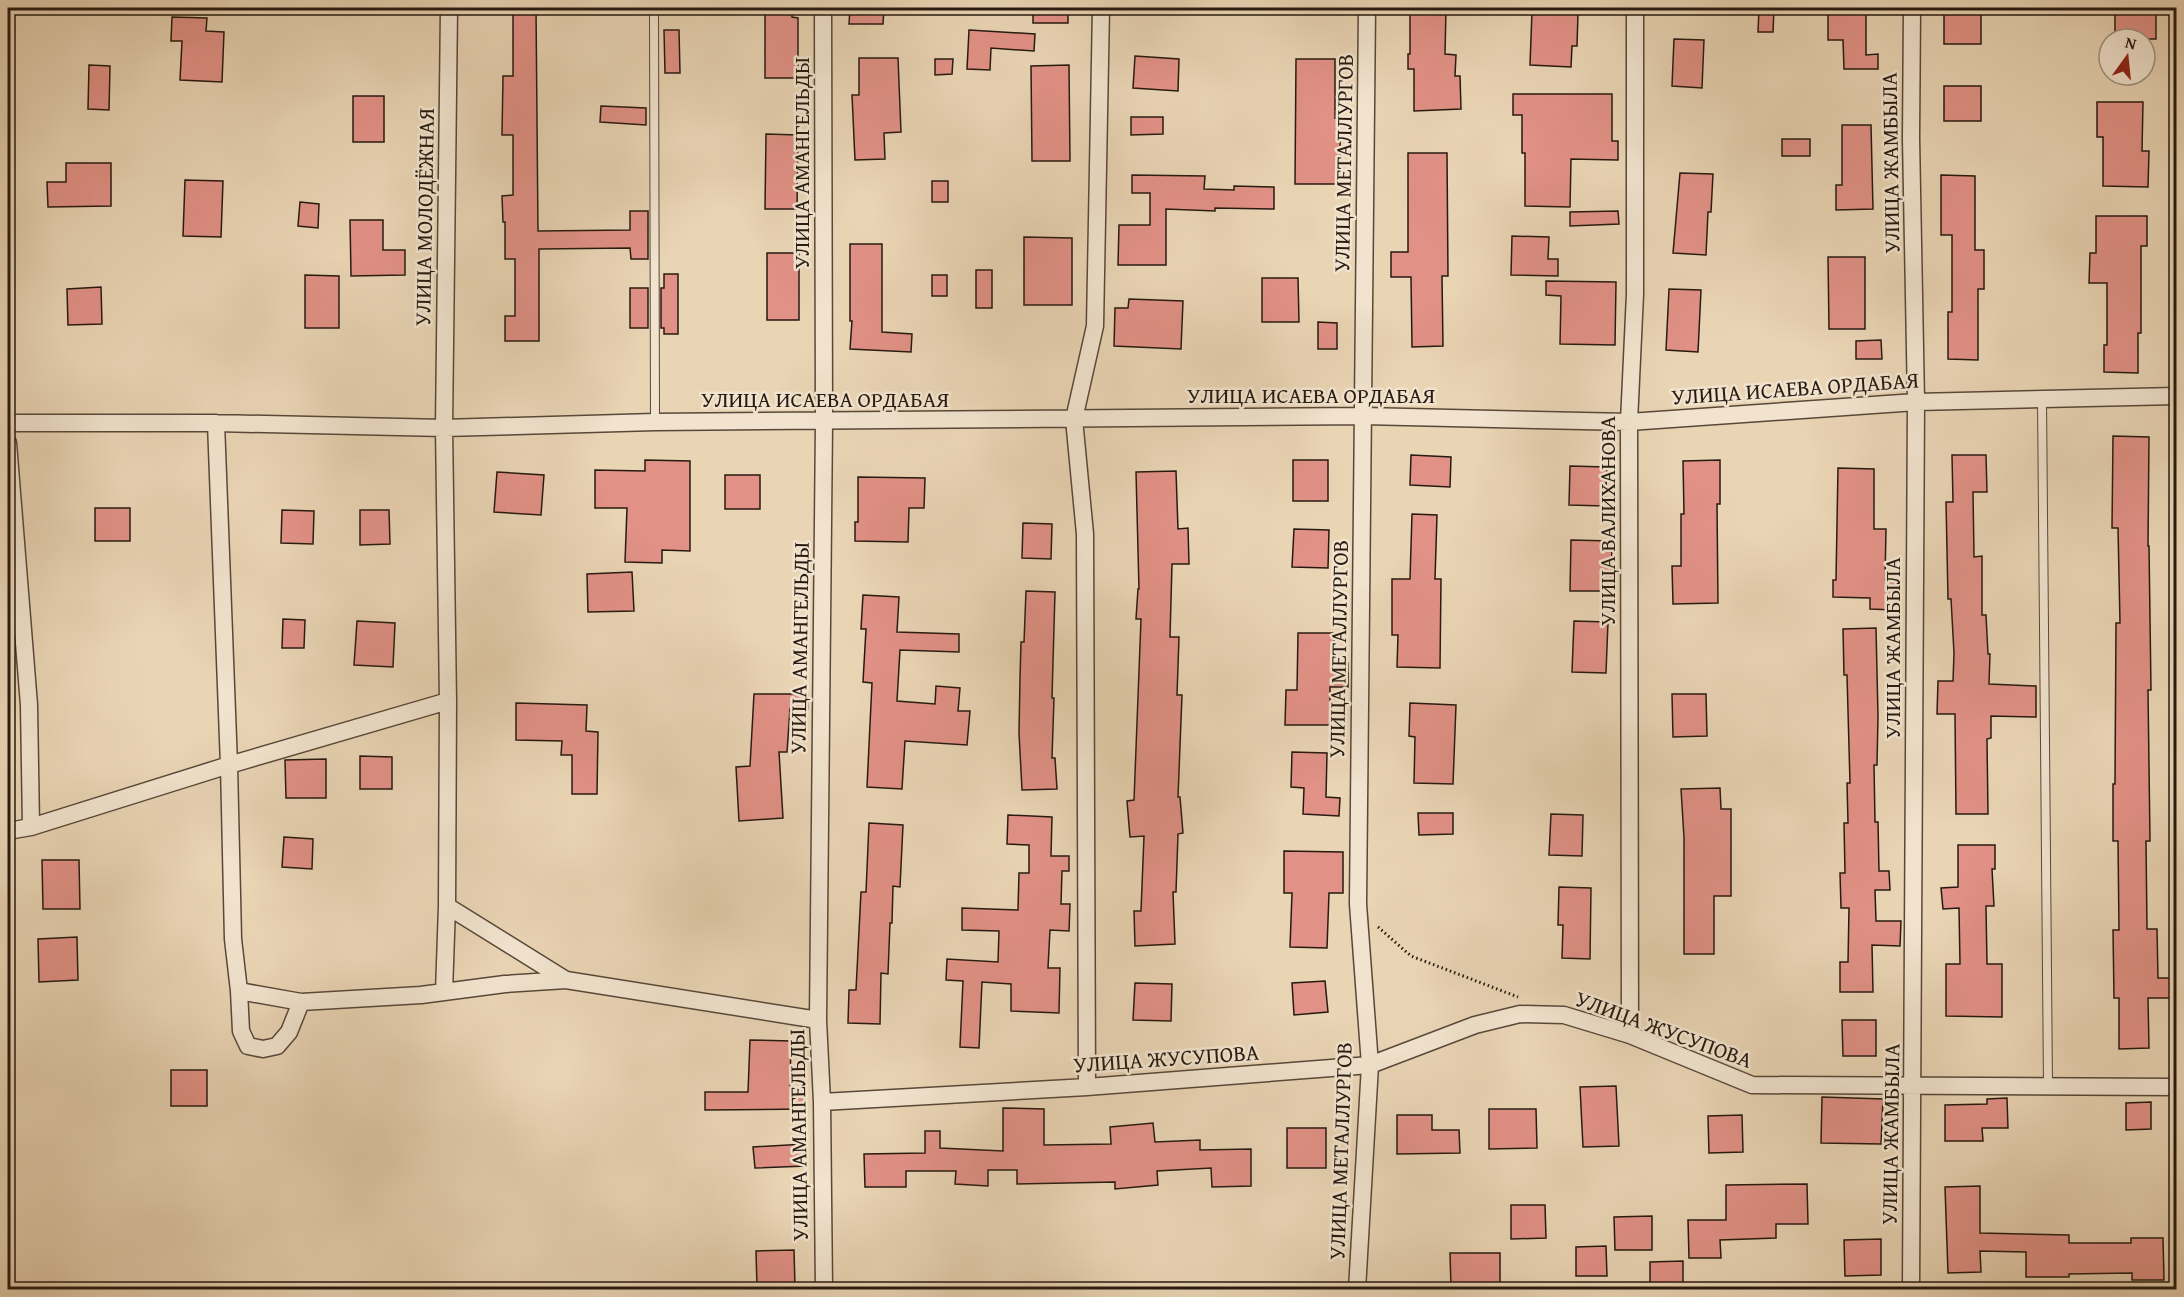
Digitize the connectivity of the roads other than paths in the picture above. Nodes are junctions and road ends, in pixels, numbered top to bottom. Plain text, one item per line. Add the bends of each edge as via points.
1 (449, 8) edge
2 (654, 8) edge
3 (823, 8) edge
4 (1101, 8) edge
5 (1367, 8) edge
6 (1635, 8) edge
7 (1912, 8) edge
8 (2176, 396) edge
9 (2042, 399) junction
10 (1916, 402) junction
11 (1363, 416) junction
12 (1074, 419) junction
13 (655, 422) junction
14 (824, 422) junction
15 (1629, 422) junction
16 (8, 423) edge
17 (216, 423) junction
18 (444, 428) junction
19 (8, 443) edge
20 (448, 700) junction
21 (229, 765) junction
22 (31, 827) junction
23 (8, 831) edge
24 (447, 906) junction
25 (566, 980) junction
26 (239, 991) junction
27 (444, 992) junction
28 (301, 1002) junction
29 (818, 1020) junction
30 (1630, 1035) junction
31 (1370, 1065) junction
32 (1913, 1086) junction
33 (2048, 1086) junction
34 (1087, 1087) junction
35 (2176, 1087) edge
36 (822, 1102) junction
37 (824, 1290) edge
38 (1357, 1290) edge
39 (1911, 1290) edge

1 - 18 street, УЛИЦА МОЛОДЁЖНАЯ
2 - 13 lane
3 - 14 street, УЛИЦА АМАНГЕЛЬДЫ
4 - 12 street via 1095,326
5 - 11 street, УЛИЦА МЕТАЛЛУРГОВ
6 - 15 street, УЛИЦА ВАЛИХАНОВА via 1635,294
7 - 10 street, УЛИЦА ЖАМБЫЛА
8 - 9 street, УЛИЦА ИСАЕВА ОРДАБАЯ
9 - 10 street, УЛИЦА ИСАЕВА ОРДАБАЯ
9 - 33 lane
10 - 15 street, УЛИЦА ИСАЕВА ОРДАБАЯ
10 - 32 street, УЛИЦА ЖАМБЫЛА
11 - 12 street, УЛИЦА ИСАЕВА ОРДАБАЯ
11 - 15 street, УЛИЦА ИСАЕВА ОРДАБАЯ
11 - 31 street, УЛИЦА МЕТАЛЛУРГОВ via 1358,904
12 - 14 street, УЛИЦА ИСАЕВА ОРДАБАЯ
12 - 34 street via 1085,534
13 - 14 street, УЛИЦА ИСАЕВА ОРДАБАЯ
13 - 18 street, УЛИЦА ИСАЕВА ОРДАБАЯ
14 - 29 street, УЛИЦА АМАНГЕЛЬДЫ
15 - 30 street, УЛИЦА ВАЛИХАНОВА
16 - 17 street, УЛИЦА ИСАЕВА ОРДАБАЯ
17 - 18 street, УЛИЦА ИСАЕВА ОРДАБАЯ
17 - 21 street
18 - 20 street, УЛИЦА МОЛОДЁЖНАЯ
19 - 22 street via 29,705
20 - 21 street
20 - 24 street, УЛИЦА МОЛОДЁЖНАЯ
21 - 22 street
21 - 26 street via 233,939
22 - 23 street
24 - 25 street
24 - 27 street, УЛИЦА МОЛОДЁЖНАЯ
25 - 27 street
25 - 29 street
26 - 28 street
26 - 28 street via 241,1031 248,1046 263,1049 277,1046 289,1032
27 - 28 street
29 - 36 street, УЛИЦА АМАНГЕЛЬДЫ
30 - 31 street, УЛИЦА ЖУСУПОВА via 1564,1015 1520,1014 1474,1024
30 - 32 street, УЛИЦА ЖУСУПОВА via 1752,1085
31 - 34 street, УЛИЦА ЖУСУПОВА
31 - 38 street, УЛИЦА МЕТАЛЛУРГОВ
32 - 33 street, УЛИЦА ЖУСУПОВА
32 - 39 street, УЛИЦА ЖАМБЫЛА
33 - 35 street, УЛИЦА ЖУСУПОВА
34 - 36 street, УЛИЦА ЖУСУПОВА
36 - 37 street, УЛИЦА АМАНГЕЛЬДЫ

